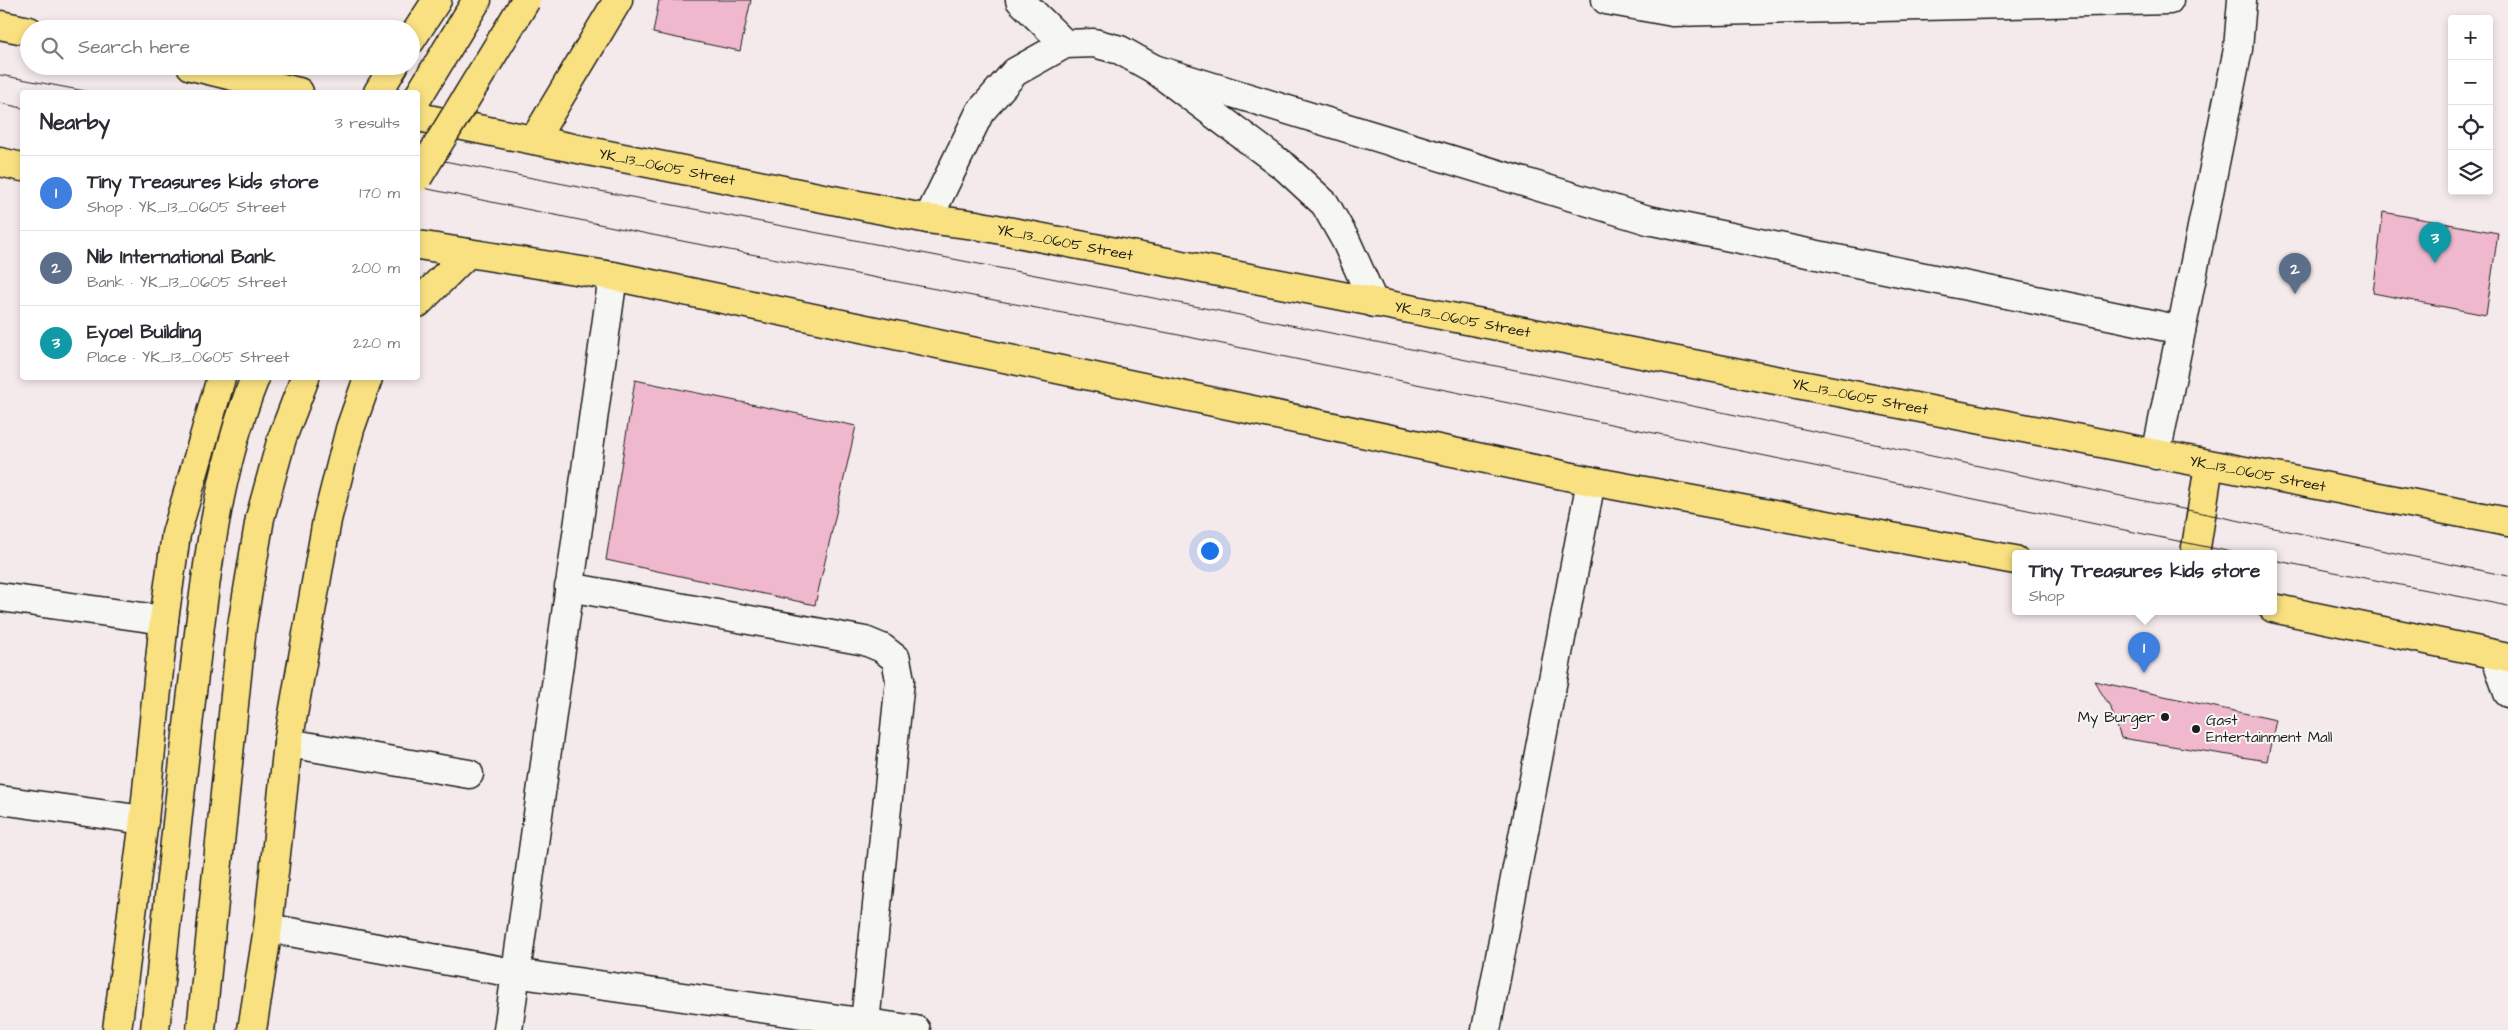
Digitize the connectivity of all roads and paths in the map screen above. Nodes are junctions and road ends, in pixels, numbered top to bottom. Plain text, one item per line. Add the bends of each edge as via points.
1 (437, 0) edge
2 (477, 0) edge
3 (526, 0) edge
4 (618, 0) edge
5 (1020, 0) edge
6 (1606, 0) edge
7 (2169, 0) edge
8 (2242, 0) edge
9 (0, 25) edge
10 (420, 26) edge
11 (20, 29) edge
12 (1065, 44) junction
13 (1154, 69) junction
14 (228, 75) edge
15 (388, 75) edge
16 (291, 90) edge
17 (379, 90) edge
18 (420, 94) edge
19 (420, 117) edge
20 (534, 140) junction
21 (0, 162) edge
22 (20, 167) edge
23 (420, 174) edge
24 (928, 219) junction
25 (420, 245) edge
26 (468, 252) junction
27 (613, 276) junction
28 (420, 301) edge
29 (1374, 303) junction
30 (2181, 330) junction
31 (220, 380) edge
32 (254, 380) edge
33 (304, 380) edge
34 (367, 380) edge
35 (2156, 455) junction
36 (2209, 465) junction
37 (1591, 482) junction
38 (2508, 522) edge
39 (2196, 550) edge
40 (2012, 559) edge
41 (569, 587) junction
42 (0, 597) edge
43 (2277, 609) edge
44 (164, 620) junction
45 (2502, 656) edge
46 (2508, 693) edge
47 (288, 744) junction
48 (469, 774) dead end
49 (0, 800) edge
50 (144, 820) junction
51 (268, 928) junction
52 (514, 973) junction
53 (787, 1021) edge
54 (865, 1023) junction
55 (118, 1030) edge
56 (155, 1030) edge
57 (201, 1030) edge
58 (252, 1030) edge
59 (508, 1030) edge
60 (916, 1030) edge
61 (1486, 1030) edge

1 - 10 main road
2 - 18 main road
3 - 23 main road, bridge
4 - 20 main road
5 - 12 street
6 - 7 street via 1673,12
8 - 30 street via 2238,49
9 - 11 main road
12 - 13 street via 1094,43 1120,50
12 - 24 street via 1015,72 980,112
13 - 29 street via 1285,167 1325,204
13 - 30 street via 1648,220
14 - 16 main road
15 - 17 main road
19 - 20 main road, YK_13_0605 Street
20 - 24 main road, YK_13_0605 Street
21 - 22 main road
24 - 29 main road, YK_13_0605 Street via 976,225
25 - 26 main road
26 - 27 main road
26 - 28 main road
27 - 37 main road
27 - 41 street
29 - 35 main road, YK_13_0605 Street
30 - 35 street
31 - 44 main road via 176,534
32 - 56 main road via 240,414 222,486 202,606
33 - 57 main road via 282,438 260,518 242,626
34 - 47 main road via 350,429 327,520
35 - 36 main road, YK_13_0605 Street
36 - 38 main road, YK_13_0605 Street
36 - 39 main road
37 - 40 main road
37 - 61 street
41 - 52 street
41 - 54 street via 865,641 896,659 900,680
42 - 44 street
43 - 45 main road
44 - 50 main road
45 - 46 street
47 - 48 street
47 - 51 main road
49 - 50 street
50 - 55 main road
51 - 52 street
51 - 58 main road
52 - 53 street
52 - 59 street
53 - 54 street
54 - 60 street

